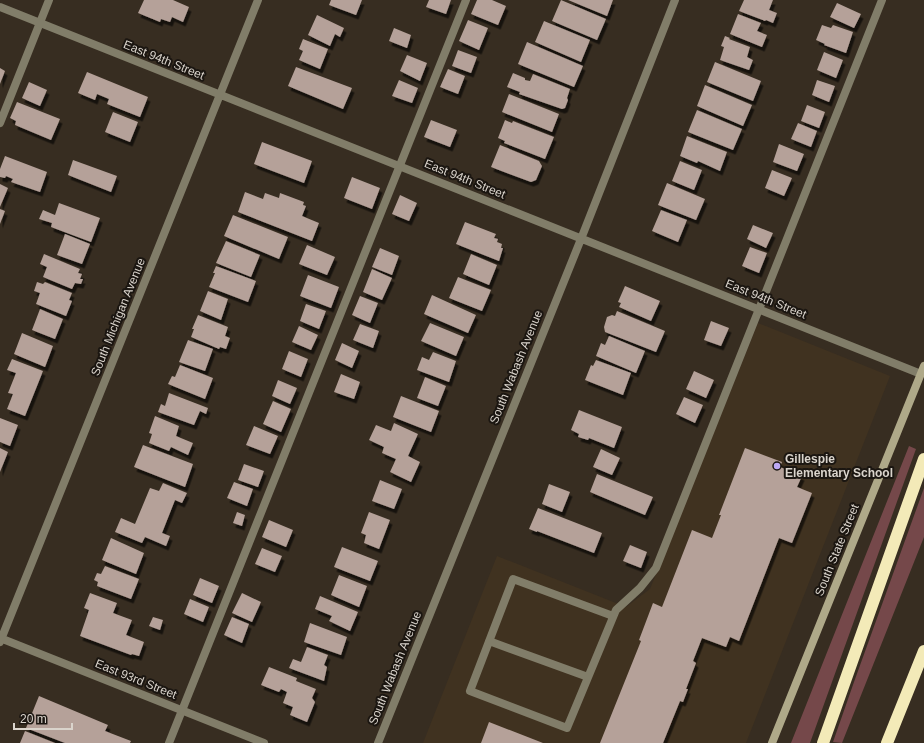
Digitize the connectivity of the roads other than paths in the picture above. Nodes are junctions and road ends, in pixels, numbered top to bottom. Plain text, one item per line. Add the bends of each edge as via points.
1 (50, 0) edge
2 (258, 0) edge
3 (466, 0) edge
4 (675, 0) edge
5 (882, 0) edge
6 (0, 8) edge
7 (40, 23) junction
8 (220, 95) junction
9 (0, 123) edge
10 (399, 166) junction
11 (581, 239) junction
12 (759, 309) junction
13 (922, 370) edge
14 (924, 459) edge
15 (614, 616) junction
16 (1, 639) edge
17 (489, 641) junction
18 (924, 651) edge
19 (588, 677) junction
20 (182, 710) junction
21 (168, 743) edge
22 (264, 743) edge
23 (378, 743) edge
24 (772, 743) edge
25 (823, 743) edge
26 (887, 743) edge

1 - 7 street
2 - 8 street, South Michigan Avenue
3 - 10 street
4 - 11 street, South Wabash Avenue
5 - 12 street
6 - 7 street, East 94th Street
7 - 8 street, East 94th Street
7 - 9 street
8 - 10 street, East 94th Street
8 - 16 street, South Michigan Avenue
10 - 11 street, East 94th Street
10 - 20 street
11 - 12 street, East 94th Street
11 - 23 street, South Wabash Avenue
12 - 13 street, East 94th Street
12 - 15 street via 656,568 640,588 616,610
13 - 24 main road, South State Street
14 - 25 highway
15 - 17 street via 513,579
15 - 19 street
16 - 20 street, East 93rd Street
17 - 19 street
17 - 19 street via 470,690 567,728
18 - 26 highway
20 - 21 street
20 - 22 street, East 93rd Street

